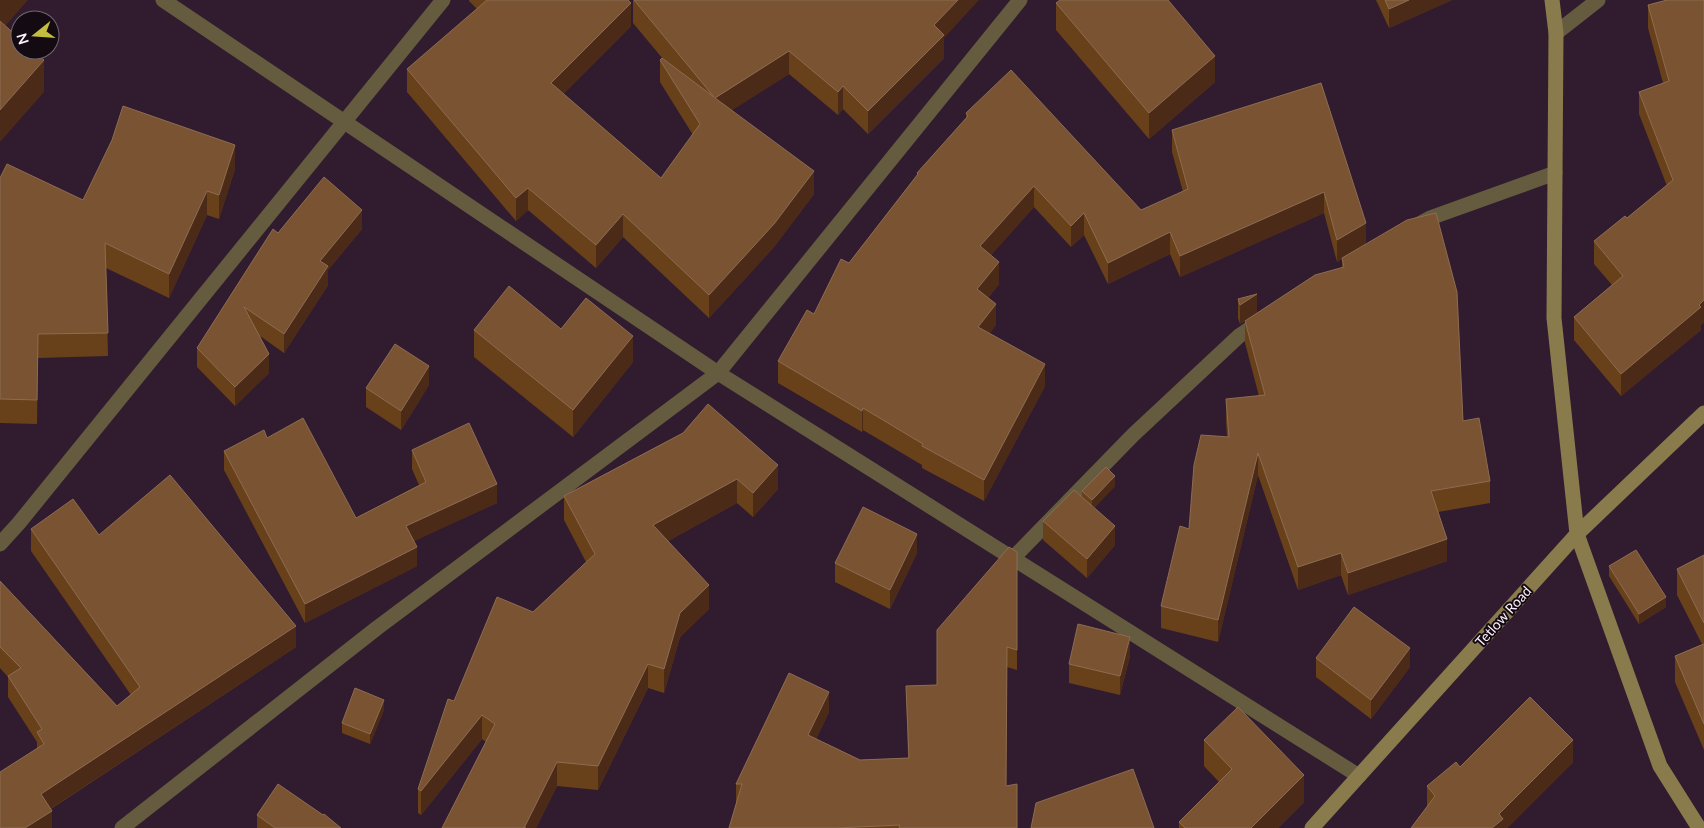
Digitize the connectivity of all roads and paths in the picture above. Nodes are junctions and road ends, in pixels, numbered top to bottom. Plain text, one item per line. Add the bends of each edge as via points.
1 (163, 0) edge
2 (444, 0) edge
3 (1020, 0) edge
4 (1552, 0) edge
5 (1598, 0) edge
6 (1556, 33) junction
7 (344, 122) junction
8 (1555, 173) junction
9 (1406, 232) edge
10 (1270, 315) edge
11 (718, 373) junction
12 (1704, 414) edge
13 (1578, 534) junction
14 (0, 544) edge
15 (1013, 558) junction
16 (1359, 776) junction
17 (122, 828) edge
18 (1312, 828) edge
19 (1699, 828) edge

1 - 7 street
2 - 7 street
3 - 11 street
4 - 6 main road
5 - 6 street
6 - 8 main road
7 - 11 street
7 - 14 street
8 - 9 street via 1430,218
8 - 13 main road via 1554,318
10 - 15 street via 1239,336 1133,435
11 - 15 street
11 - 17 street via 377,628
12 - 13 main road, Tetlow Road
13 - 16 main road, Tetlow Road
13 - 19 main road via 1660,766
15 - 16 street
16 - 18 main road, Tetlow Road

